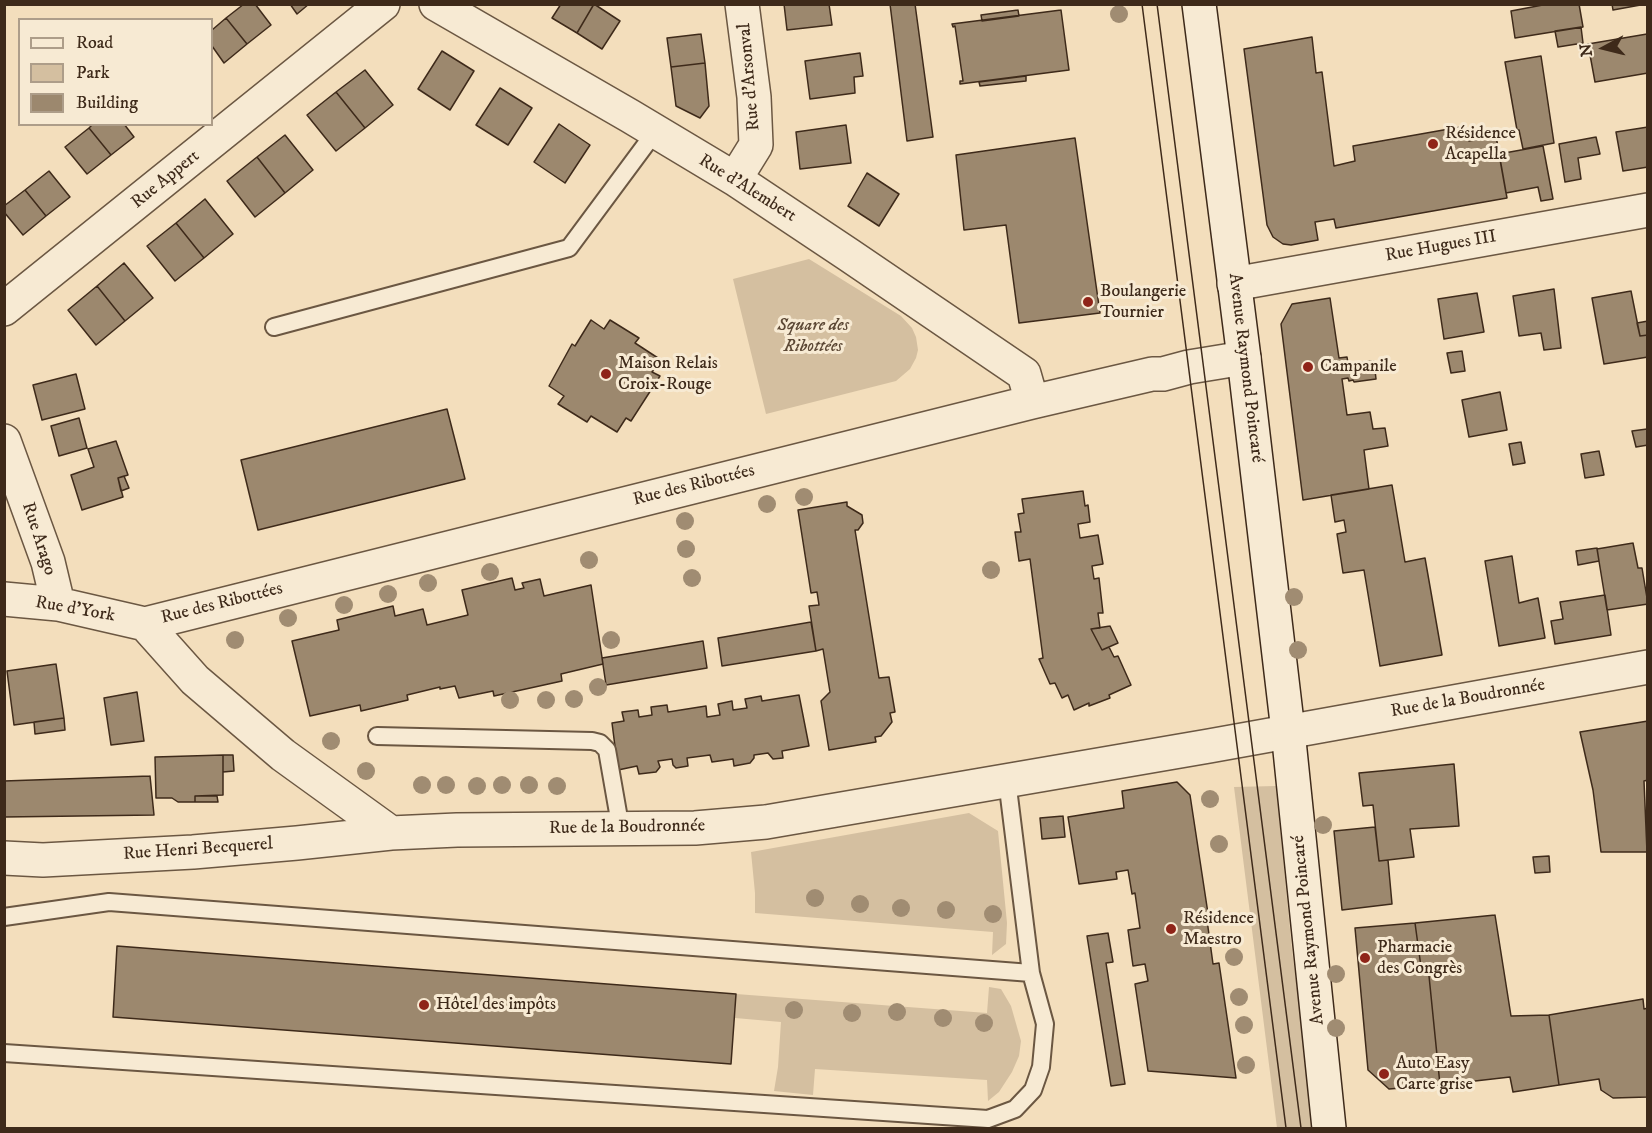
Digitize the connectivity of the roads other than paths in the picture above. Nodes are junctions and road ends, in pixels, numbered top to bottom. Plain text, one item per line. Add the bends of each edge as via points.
1 (383, 4) edge
2 (436, 4) edge
3 (742, 4) edge
4 (1199, 4) edge
5 (655, 132) junction
6 (735, 179) junction
7 (1647, 210) edge
8 (1234, 285) junction
9 (4, 309) edge
10 (274, 327) dead end
11 (1244, 358) junction
12 (1032, 402) junction
13 (4, 441) edge
14 (4, 599) edge
15 (58, 604) junction
16 (145, 624) junction
17 (1647, 667) edge
18 (1288, 731) junction
19 (377, 736) dead end
20 (1007, 780) junction
21 (621, 830) junction
22 (391, 832) junction
23 (4, 858) edge
24 (4, 917) edge
25 (1031, 973) junction
26 (4, 1053) edge
27 (1329, 1128) edge

1 - 9 street, Rue Appert
2 - 5 street, Rue d'Alembert
3 - 6 street, Rue d'Arsonval via 756,145
4 - 8 street, Avenue Raymond Poincaré
5 - 6 street, Rue d'Alembert
5 - 10 lane via 569,248
6 - 12 street, Rue d'Alembert via 1024,375
7 - 8 street, Rue Hugues III
8 - 11 street, Avenue Raymond Poincaré
11 - 12 street, Rue des Ribottées via 1152,374
11 - 18 street, Avenue Raymond Poincaré
12 - 16 street, Rue des Ribottées
13 - 15 street, Rue Arago via 48,562
14 - 15 street, Rue d'York
15 - 16 street, Rue d'York
16 - 22 street via 195,680 283,755
17 - 18 street, Rue de la Boudronnée
18 - 20 street, Rue de la Boudronnée
18 - 27 street, Avenue Raymond Poincaré
19 - 21 lane via 600,743 607,750
20 - 21 street, Rue de la Boudronnée via 766,822
20 - 25 lane
21 - 22 street, Rue de la Boudronnée
22 - 23 street, Rue Henri Becquerel via 193,852 43,860
24 - 25 lane via 109,902
25 - 26 lane via 1046,1024 1041,1067 1033,1090 1015,1109 988,1119

